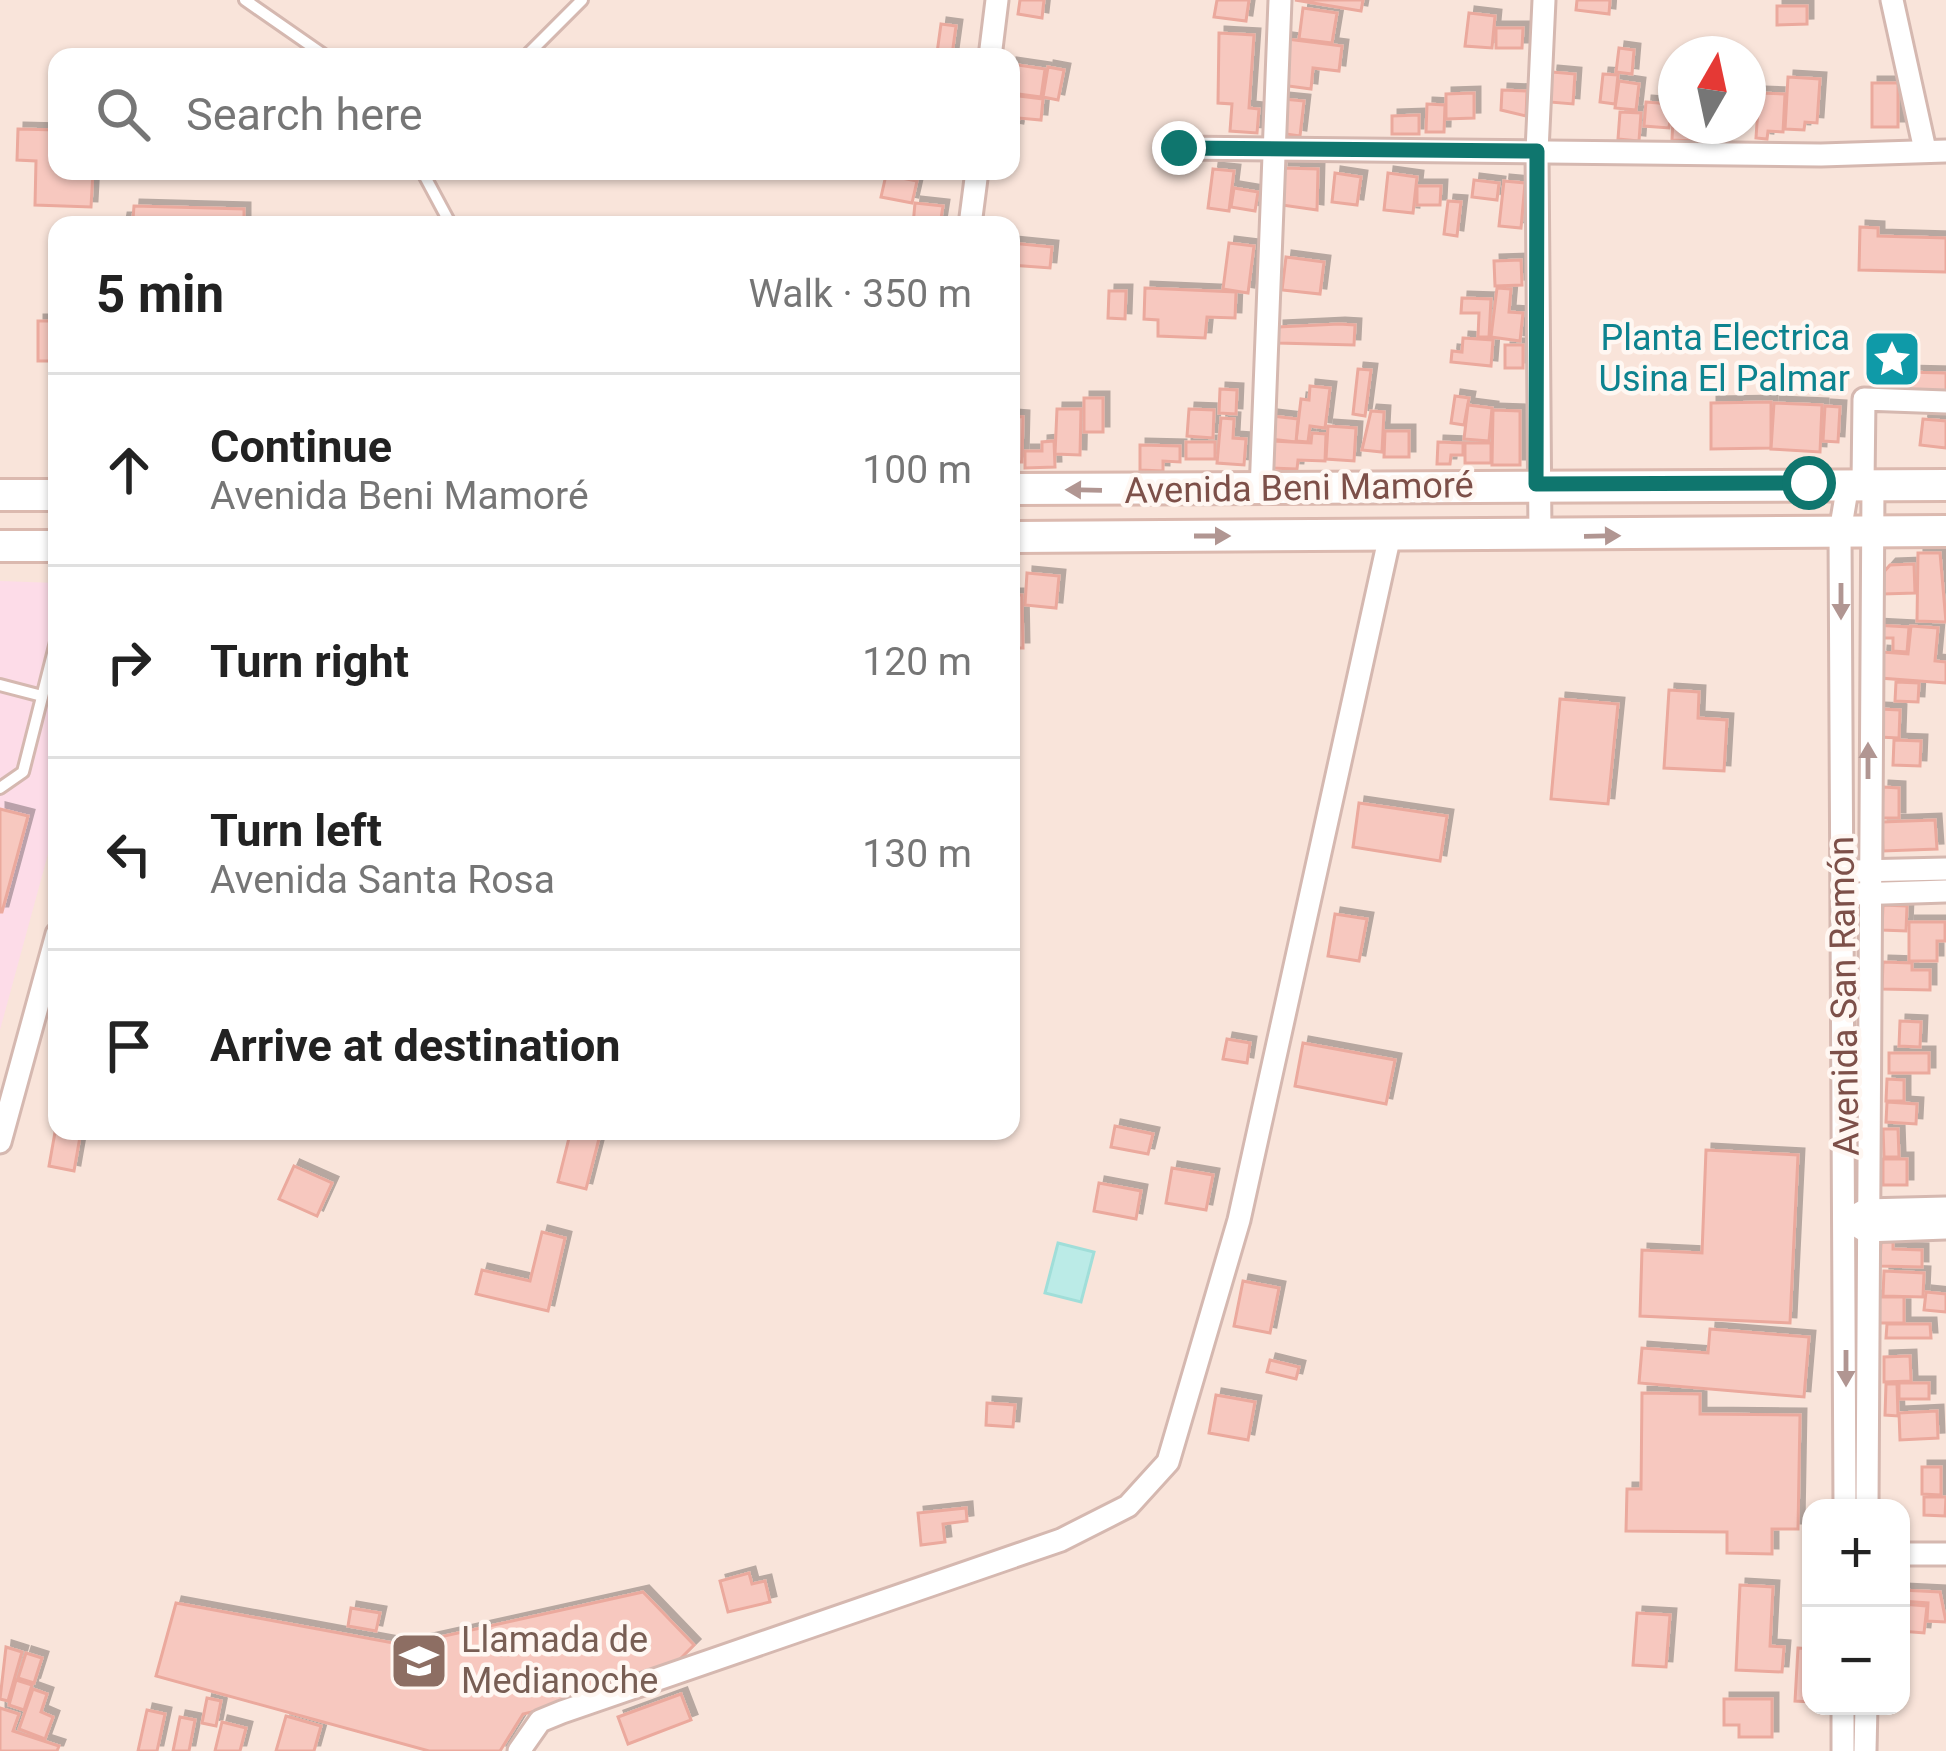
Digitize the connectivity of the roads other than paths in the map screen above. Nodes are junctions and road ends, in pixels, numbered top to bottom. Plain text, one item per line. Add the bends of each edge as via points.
1 (244, 0) edge
2 (582, 0) edge
3 (997, 0) edge
4 (1280, 0) edge
5 (1544, 0) edge
6 (1892, 0) edge
7 (314, 48) edge
8 (534, 48) edge
9 (991, 48) edge
10 (1179, 148) dead end
11 (1537, 151) junction
12 (1935, 151) edge
13 (1271, 152) junction
14 (427, 180) edge
15 (976, 180) edge
16 (446, 216) edge
17 (971, 216) edge
18 (1946, 402) edge
19 (1536, 484) junction
20 (1862, 484) junction
21 (1946, 485) edge
22 (1020, 489) edge
23 (1262, 492) junction
24 (0, 495) edge
25 (48, 495) edge
26 (1855, 531) junction
27 (1946, 531) edge
28 (1390, 536) junction
29 (1020, 537) edge
30 (1540, 537) junction
31 (0, 546) edge
32 (48, 546) edge
33 (48, 673) edge
34 (0, 685) edge
35 (42, 696) junction
36 (0, 788) edge
37 (1946, 869) edge
38 (1868, 882) junction
39 (1842, 883) junction
40 (1946, 891) edge
41 (48, 967) edge
42 (0, 1142) edge
43 (1946, 1208) edge
44 (1859, 1220) junction
45 (1946, 1228) edge
46 (1845, 1499) edge
47 (1867, 1499) edge
48 (1910, 1554) edge
49 (1946, 1554) edge
50 (1843, 1715) edge
51 (1866, 1715) edge
52 (519, 1751) edge
53 (1843, 1751) edge
54 (1865, 1751) edge

1 - 7 lane
2 - 8 lane
3 - 9 street
4 - 13 street
5 - 11 street
6 - 12 street
10 - 13 street
11 - 12 street
11 - 13 street
11 - 19 street
13 - 23 street
14 - 16 lane
15 - 17 street
18 - 20 street, Avenida San Ramón via 1864,399
19 - 20 street, Avenida Beni Mamoré
19 - 23 street, Avenida Beni Mamoré
19 - 30 street
20 - 21 street, Avenida Beni Mamoré
20 - 26 street, Avenida San Ramón
23 -> 22 street, Avenida Beni Mamoré
24 - 25 street
26 - 27 street, Avenida Beni Mamoré
30 -> 26 street, Avenida Beni Mamoré
38 -> 26 street, Avenida San Ramón
26 -> 39 street, Avenida San Ramón
29 -> 28 street, Avenida Beni Mamoré
28 - 30 street, Avenida Beni Mamoré
28 - 52 street via 1239,1220 1168,1462 1129,1506 1061,1540 562,1712 540,1721
31 - 32 street
33 - 35 lane
34 - 35 lane
35 - 36 lane via 23,772
37 - 38 street
38 - 39 street
38 - 40 street
38 - 44 street, Avenida San Ramón
39 - 44 street, Avenida San Ramón
41 - 42 street
43 - 44 street
44 - 45 street
44 -> 46 street, Avenida San Ramón
44 - 47 street, Avenida San Ramón
48 - 49 street
50 - 53 street
51 - 54 street

